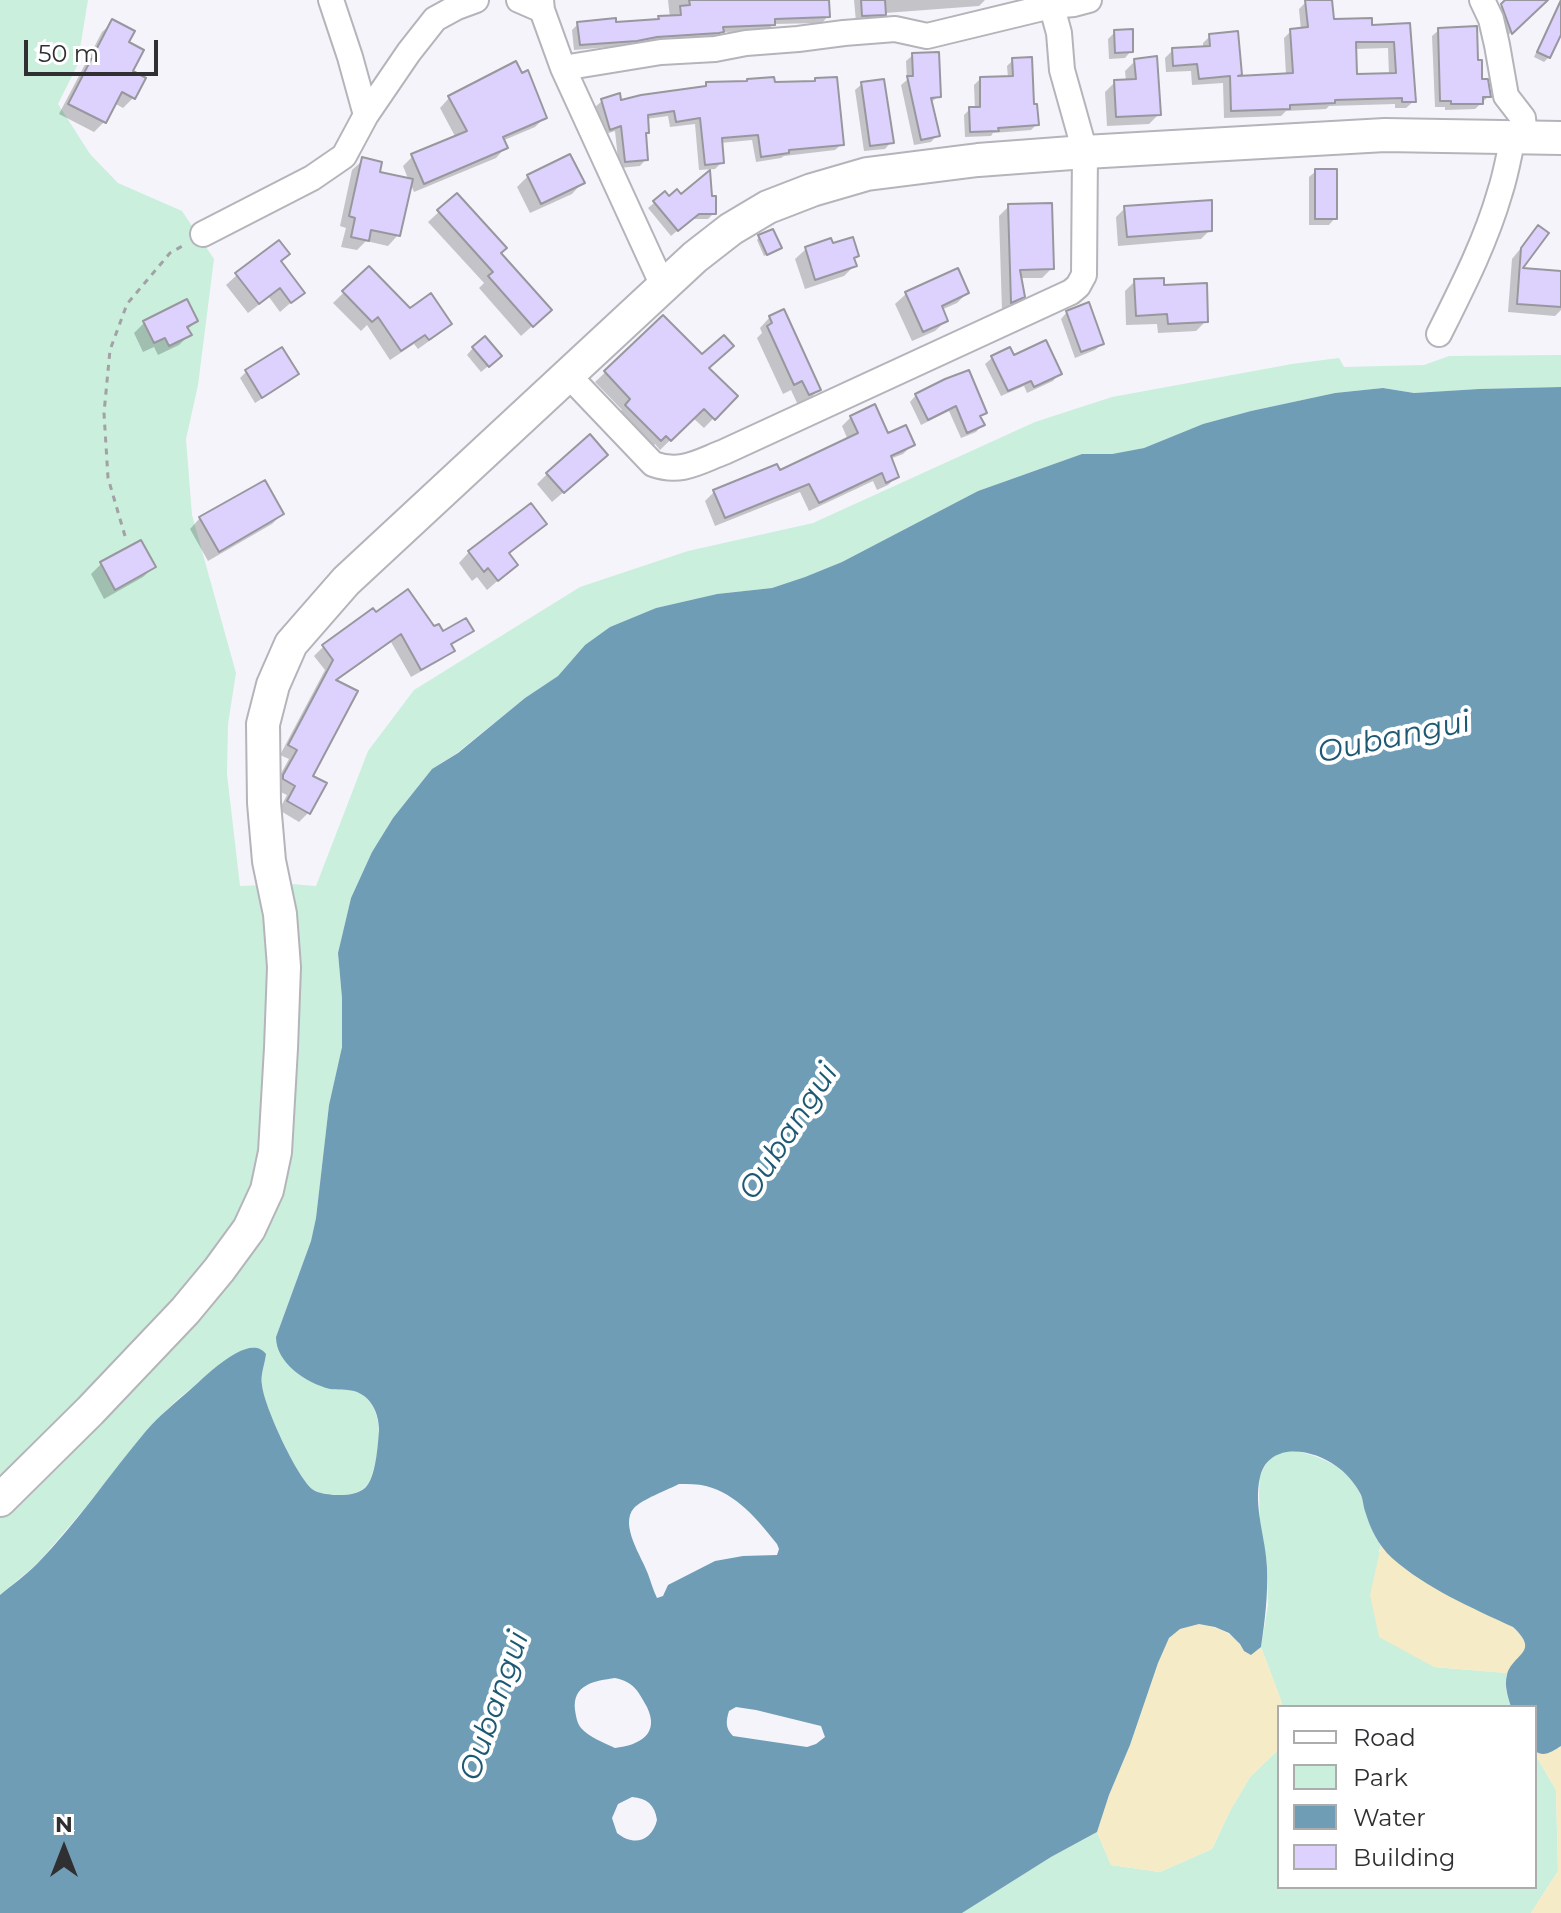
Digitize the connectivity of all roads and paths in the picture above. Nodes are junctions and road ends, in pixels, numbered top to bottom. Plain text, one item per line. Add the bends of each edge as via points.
1 (331, 0) edge
2 (476, 0) edge
3 (519, 0) edge
4 (1089, 0) edge
5 (1482, 0) edge
6 (1050, 3) edge
7 (542, 5) edge
8 (563, 68) junction
9 (366, 115) junction
10 (1519, 137) junction
11 (1561, 138) edge
12 (1085, 152) junction
13 (203, 234) joint
14 (663, 286) junction
15 (1439, 334) dead end
16 (568, 375) junction
17 (125, 536) dead end
18 (0, 1500) edge

1 - 9 street
2 - 9 street via 435,19
3 - 7 street
4 - 6 street
5 - 10 street via 1491,19 1506,96 1523,118
6 - 8 street via 927,36 895,29 844,33
6 - 12 street
7 - 8 street
8 - 14 street
9 - 13 street via 344,156
10 - 11 main road
10 - 12 main road via 1385,135
10 - 15 street via 1470,272
12 - 14 main road via 867,174 812,190 731,229
12 - 16 street via 1084,275 1071,292 724,452 682,468 653,464
13 - 17 path via 170,253 127,304 110,350 104,413 108,478
14 - 16 main road
16 - 18 main road via 346,581 291,644 263,724 265,817 284,967 275,1152 267,1190 249,1229 185,1311

